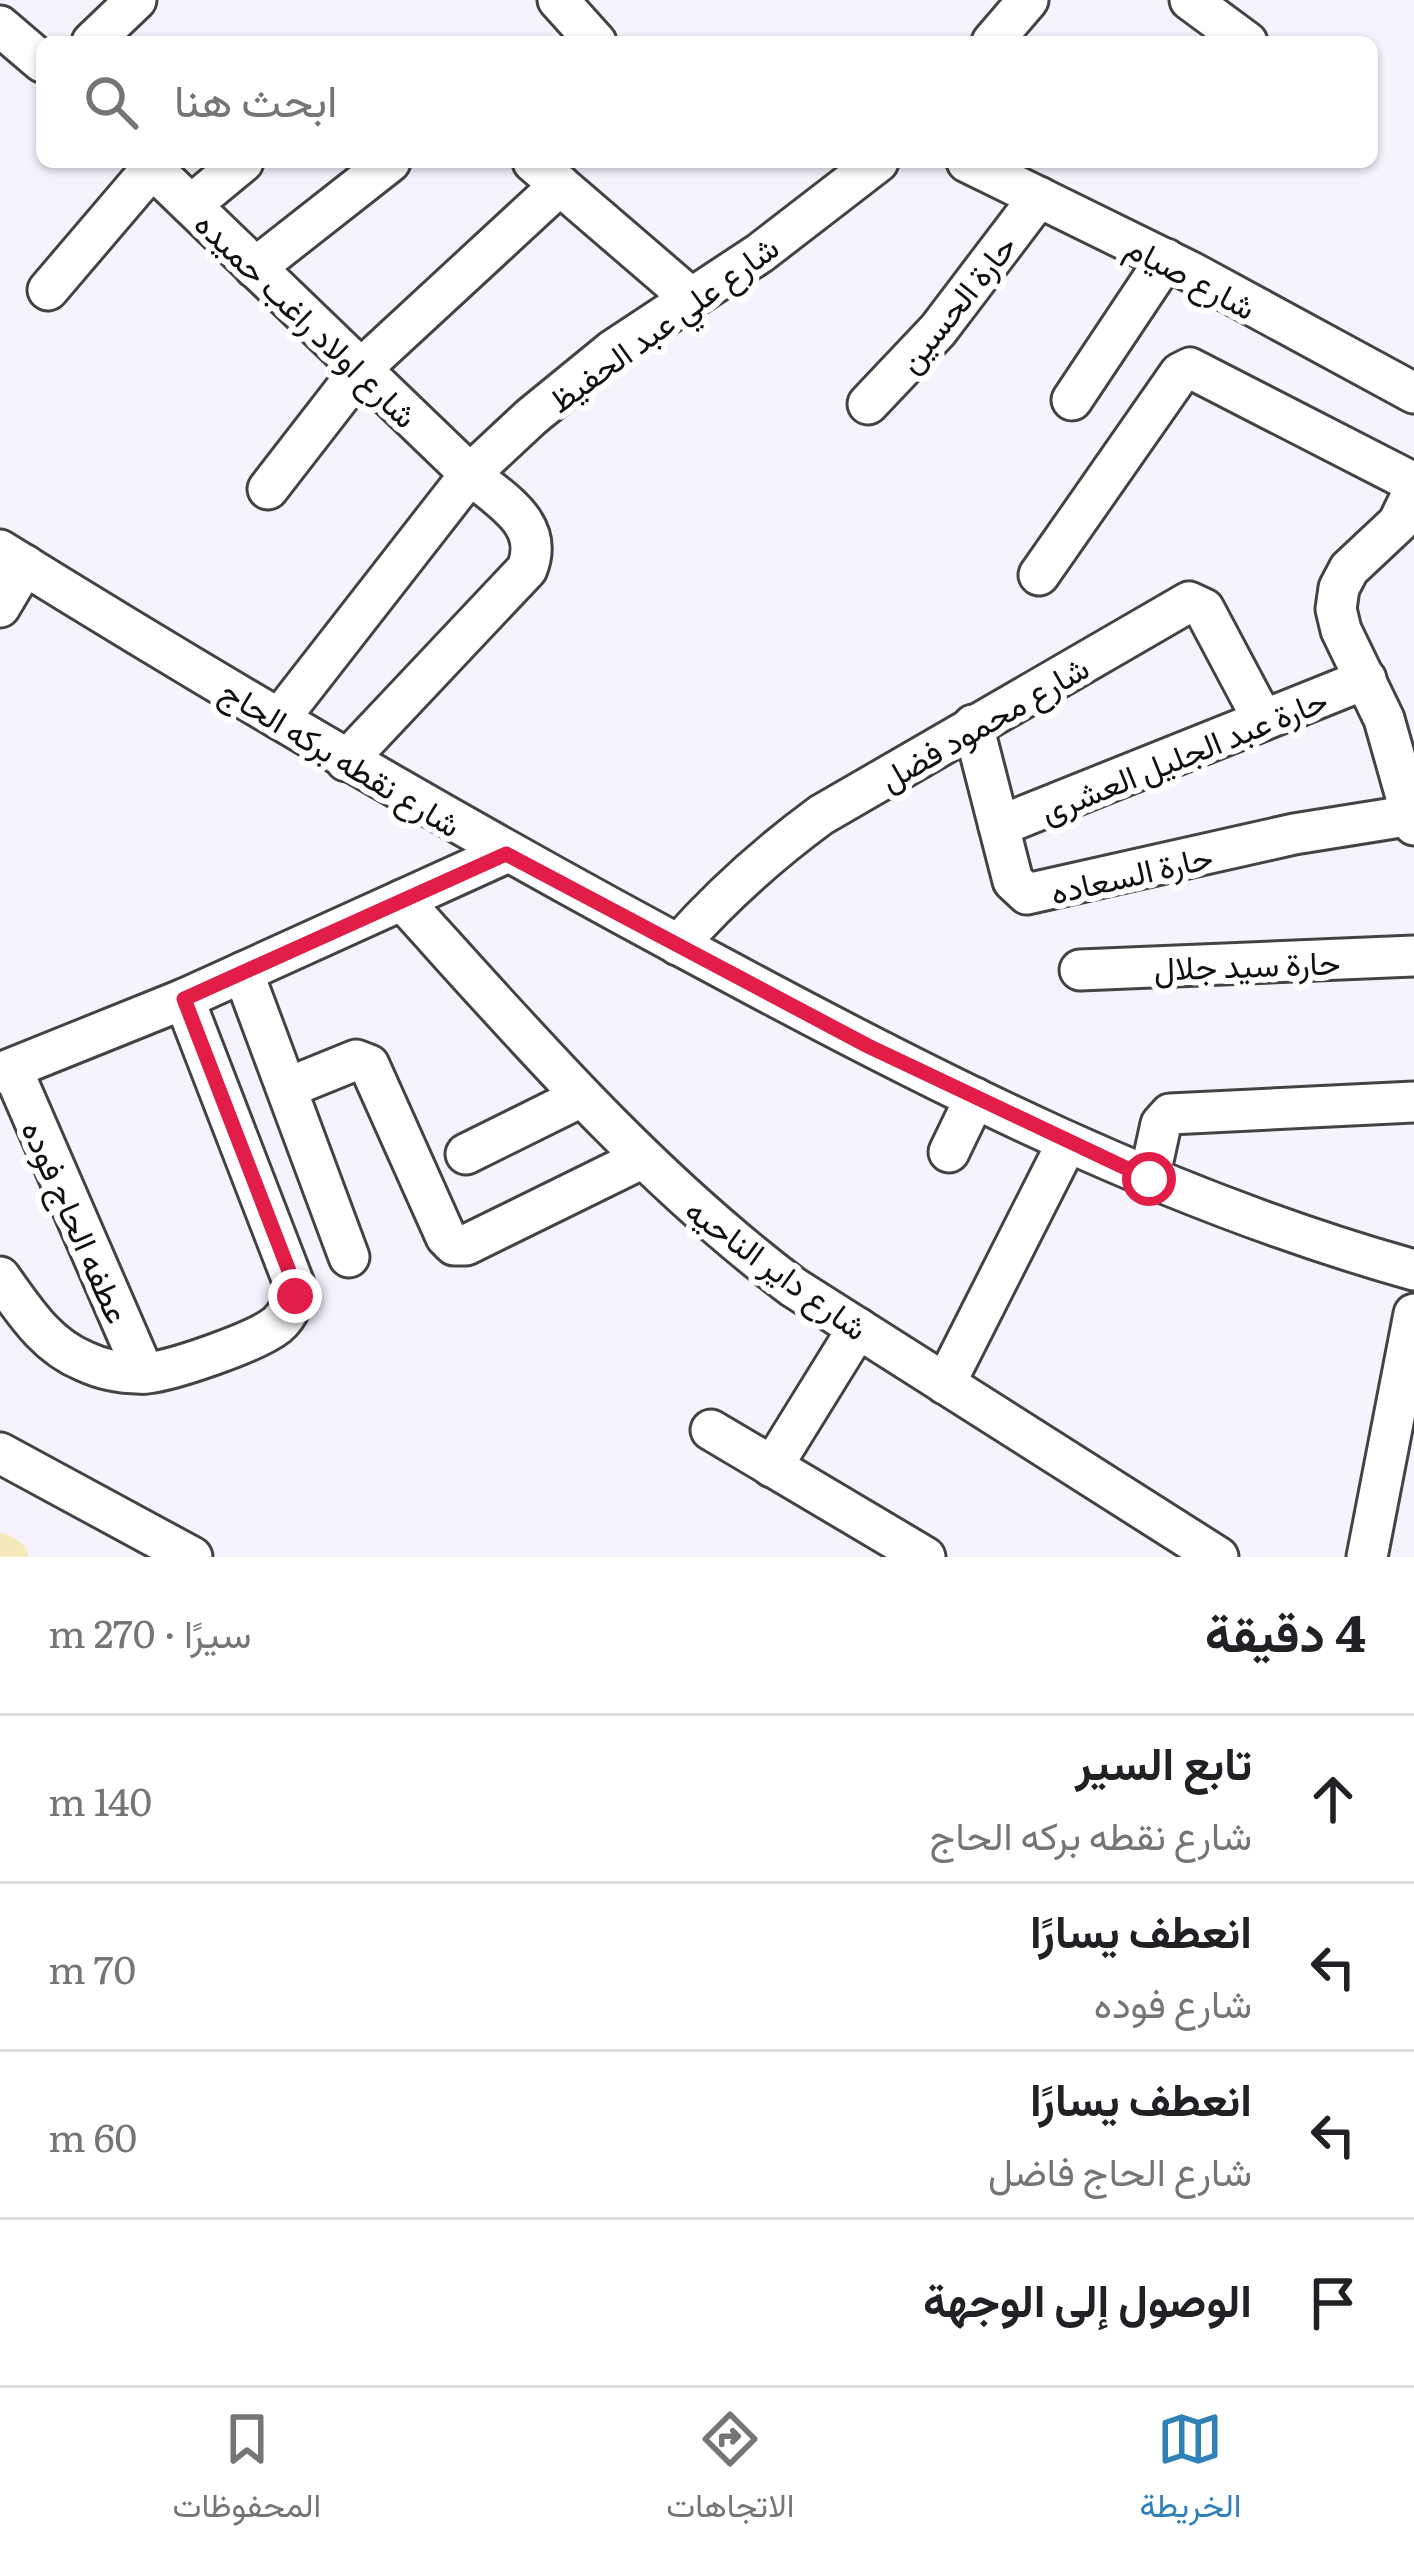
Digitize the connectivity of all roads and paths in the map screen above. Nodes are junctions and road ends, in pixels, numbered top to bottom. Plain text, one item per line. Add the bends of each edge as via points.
1 (136, 0) edge
2 (1028, 0) edge
3 (1190, 0) edge
4 (8, 24) edge
5 (98, 36) edge
6 (997, 36) edge
7 (1239, 36) edge
8 (36, 55) edge
9 (147, 168) edge
10 (152, 168) edge
11 (237, 168) edge
12 (381, 168) edge
13 (870, 168) edge
14 (981, 168) edge
15 (546, 174) edge
16 (1039, 196) junction
17 (191, 206) junction
18 (1166, 259) junction
19 (255, 268) junction
20 (48, 290) dead end
21 (691, 298) junction
22 (361, 369) junction
23 (1414, 393) edge
24 (1072, 400) dead end
25 (868, 404) dead end
26 (470, 474) junction
27 (268, 489) dead end
28 (1410, 513) edge
29 (12, 558) edge
30 (1039, 575) dead end
31 (0, 607) edge
32 (1366, 679) junction
33 (279, 719) junction
34 (1263, 720) junction
35 (973, 725) junction
36 (346, 760) junction
37 (1413, 815) edge
38 (1414, 825) edge
39 (999, 826) junction
40 (506, 854) junction
41 (402, 900) junction
42 (678, 945) junction
43 (1414, 956) edge
44 (1080, 970) dead end
45 (243, 972) junction
46 (184, 999) junction
47 (6, 1071) edge
48 (287, 1088) junction
49 (581, 1096) junction
50 (975, 1098) junction
51 (1414, 1102) edge
52 (1067, 1142) junction
53 (949, 1152) dead end
54 (466, 1154) dead end
55 (641, 1159) junction
56 (1149, 1179) junction
57 (350, 1257) dead end
58 (1414, 1270) edge
59 (0, 1277) edge
60 (1414, 1314) edge
61 (858, 1328) junction
62 (144, 1373) junction
63 (945, 1384) junction
64 (711, 1430) dead end
65 (0, 1453) edge
66 (772, 1467) junction
67 (193, 1557) edge
68 (926, 1557) edge
69 (1218, 1557) edge
70 (1367, 1557) edge

1 - 5 street
2 - 6 street
3 - 7 street
4 - 8 street
9 - 20 street
10 - 17 street, شارع اولاد راغب حميده
11 - 17 street
12 - 19 street
13 - 21 street, شارع علي عبد الحفيظ
14 - 16 street, شارع صيام
15 - 21 street
15 - 22 street
16 - 18 street, شارع صيام
16 - 25 street, حارة الحسين via 938,330
17 - 19 street, شارع اولاد راغب حميده
18 - 23 street, شارع صيام
18 - 24 street
19 - 22 street, شارع اولاد راغب حميده
21 - 26 street, شارع علي عبد الحفيظ via 613,350
22 - 26 street, شارع اولاد راغب حميده
22 - 27 street
26 - 33 street, شارع علي عبد الحفيظ
26 - 36 street, شارع اولاد راغب حميده via 524,521 532,536 527,569
28 - 30 street via 1190,368
28 - 32 street via 1339,588 1341,630
29 - 31 street
29 - 33 street, شارع نقطه بركه الحاج
32 - 34 street, حارة عبد الجليل العشرى
32 - 37 street
33 - 36 street, شارع نقطه بركه الحاج
34 - 35 street, شارع محمود فضل via 1204,609 1190,602
34 - 39 street, حارة عبد الجليل العشرى
35 - 39 street, حارة السعاده
35 - 42 street, شارع محمود فضل via 821,815 717,900
36 - 40 street, شارع نقطه بركه الحاج
37 - 38 street
37 - 39 street, حارة السعاده via 1294,834 1036,895 1018,890
40 - 41 street
40 - 42 street, شارع نقطه بركه الحاج
41 - 45 street
41 - 49 street, شارع داير الناحيه
42 - 50 street, شارع نقطه بركه الحاج
43 - 44 street, حارة سيد جلال
45 - 46 street
45 - 48 street
46 - 47 street
46 - 62 street via 295,1296 267,1330
47 - 62 street, عطفه الحاج فوده
48 - 55 street via 356,1060 369,1065 454,1245
48 - 57 street
49 - 54 street
49 - 55 street, شارع داير الناحيه
50 - 52 street, شارع نقطه بركه الحاج
50 - 53 street
51 - 56 street via 1170,1114
52 - 56 street, شارع نقطه بركه الحاج
52 - 63 street
55 - 61 street, شارع داير الناحيه via 736,1244
56 - 58 street, شارع نقطه بركه الحاج
59 - 62 street via 60,1348 101,1368
60 - 70 street
61 - 63 street, شارع داير الناحيه
61 - 66 street
63 - 69 street, شارع داير الناحيه
64 - 66 street
65 - 67 street
66 - 68 street

